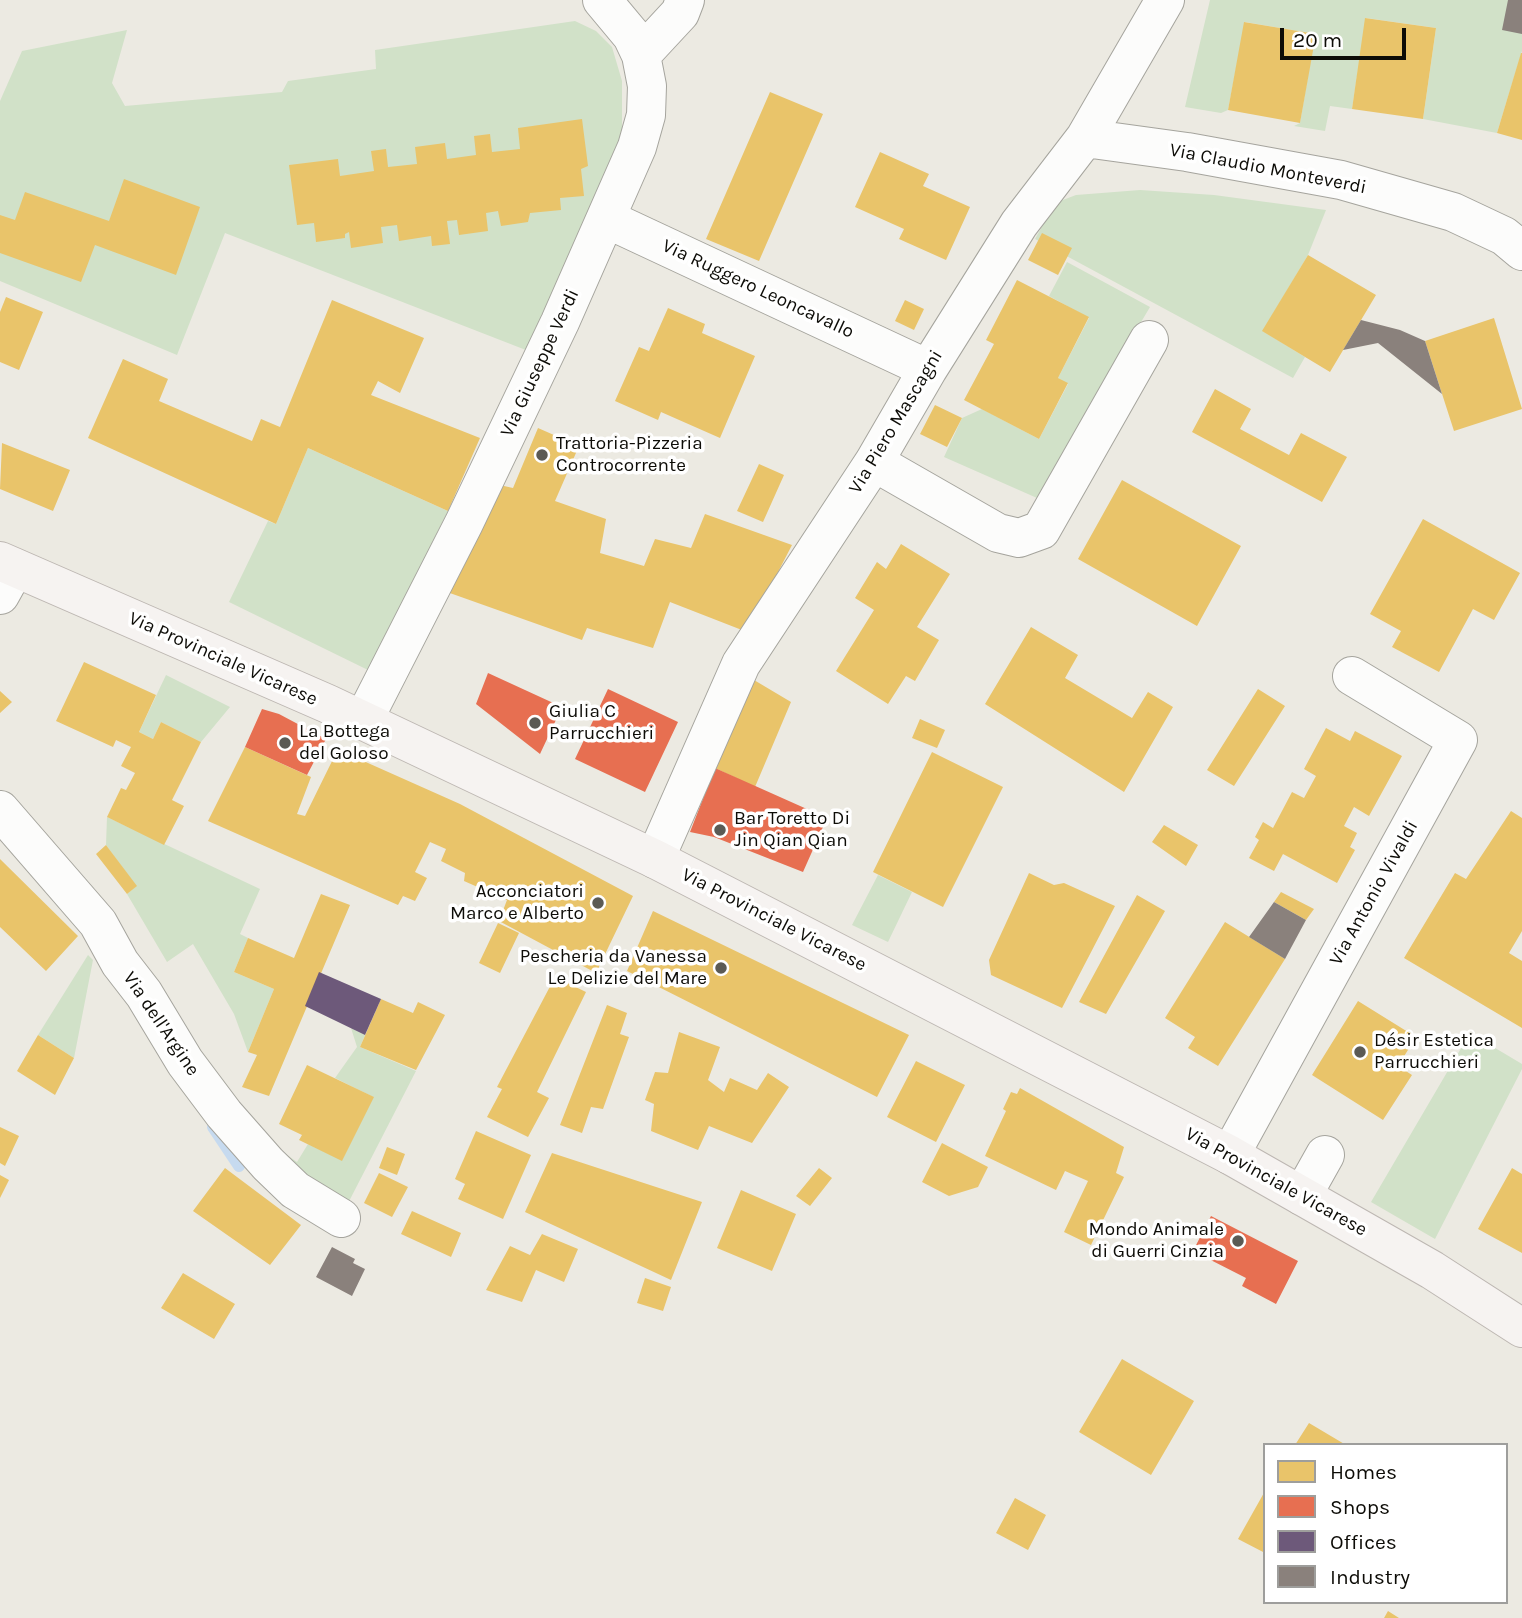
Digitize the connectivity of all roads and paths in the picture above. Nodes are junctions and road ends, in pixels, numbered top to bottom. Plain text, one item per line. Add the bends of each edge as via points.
1 (602, 0) edge
2 (685, 0) edge
3 (1165, 0) edge
4 (641, 55) junction
5 (1085, 138) junction
6 (607, 219) junction
7 (1522, 251) edge
8 (1149, 341) dead end
9 (918, 364) junction
10 (874, 461) junction
11 (5, 575) edge
12 (1352, 676) dead end
13 (363, 721) junction
14 (0, 810) edge
15 (655, 859) junction
16 (1230, 1155) junction
17 (1325, 1155) dead end
18 (1302, 1196) junction
19 (341, 1218) dead end
20 (1522, 1328) edge

1 - 4 street, Via Giuseppe Verdi via 625,25
2 - 4 street via 680,13
3 - 5 street, Via Piero Mascagni
4 - 6 street, Via Giuseppe Verdi via 646,115
5 - 7 street, Via Claudio Monteverdi via 1340,180 1453,212 1504,236
5 - 9 street, Via Piero Mascagni
6 - 9 street, Via Ruggero Leoncavallo
6 - 13 street, Via Giuseppe Verdi via 464,523
8 - 10 street via 1041,530 1019,538 998,533
9 - 10 street, Via Piero Mascagni
10 - 15 street, Via Piero Mascagni via 741,664
11 - 13 main road, Via Provinciale Vicarese
12 - 16 street, Via Antonio Vivaldi via 1458,740
13 - 15 main road, Via Provinciale Vicarese
14 - 19 street, Via dell'Argine via 92,914 185,1062 233,1124 295,1189
15 - 16 main road, Via Provinciale Vicarese
16 - 18 main road, Via Provinciale Vicarese
17 - 18 street
18 - 20 main road, Via Provinciale Vicarese

